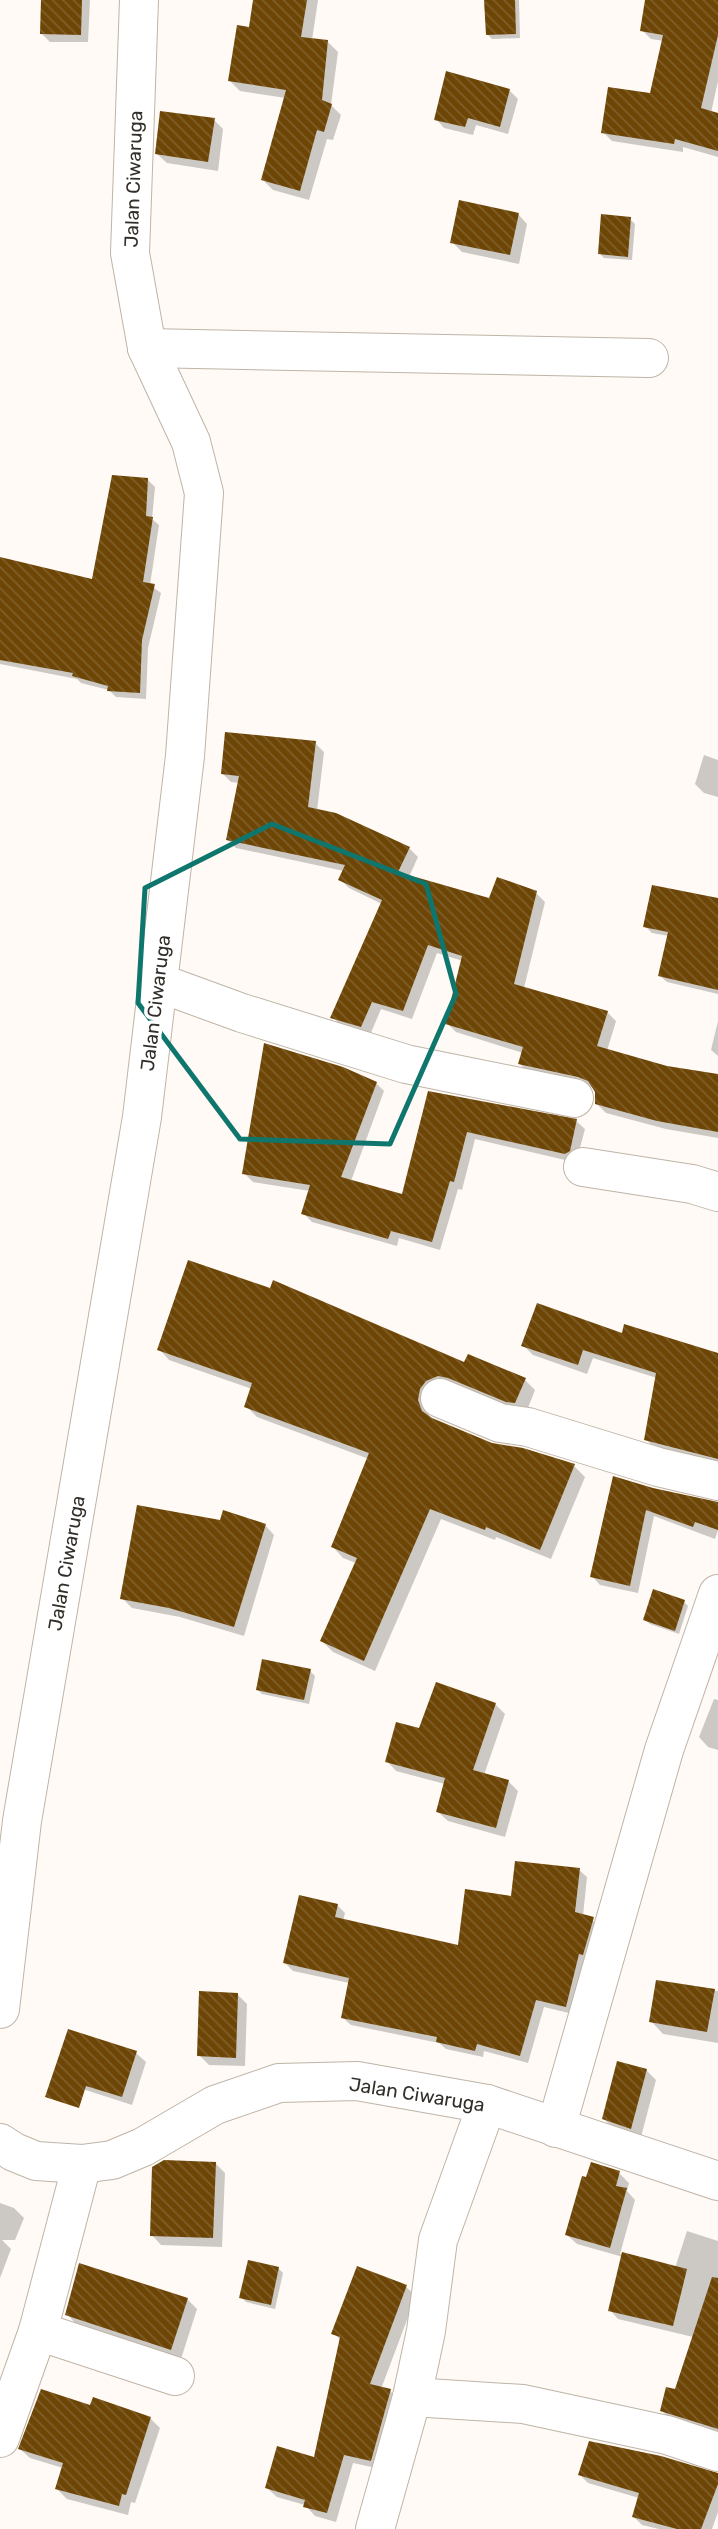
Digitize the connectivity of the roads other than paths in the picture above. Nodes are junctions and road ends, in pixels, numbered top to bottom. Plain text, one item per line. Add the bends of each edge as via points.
1 (139, 0) edge
2 (147, 348) junction
3 (649, 358) dead end
4 (157, 982) junction
5 (574, 1098) dead end
6 (583, 1167) dead end
7 (718, 1192) edge
8 (440, 1398) dead end
9 (718, 1481) edge
10 (718, 1594) edge
11 (0, 2009) edge
12 (487, 2104) junction
13 (556, 2128) junction
14 (0, 2143) edge
15 (82, 2164) junction
16 (718, 2180) edge
17 (38, 2332) junction
18 (175, 2376) dead end
19 (412, 2396) junction
20 (0, 2438) edge
21 (718, 2452) edge
22 (375, 2529) edge

1 - 2 street, Jalan Ciwaruga via 130,253
2 - 3 street
2 - 4 street, Jalan Ciwaruga via 191,442 204,493 185,756
4 - 5 street via 406,1064
4 - 11 street, Jalan Ciwaruga via 142,1117 22,1821
6 - 7 street
8 - 9 street via 500,1423
10 - 13 street via 664,1750
12 - 13 street, Jalan Ciwaruga
12 - 15 street, Jalan Ciwaruga via 357,2081 279,2082 215,2105 112,2160
12 - 19 street via 438,2240
13 - 16 street, Jalan Ciwaruga
14 - 15 street, Jalan Ciwaruga via 36,2161
15 - 17 street
17 - 18 street
17 - 20 street
19 - 21 street via 523,2404 667,2435
19 - 22 street

